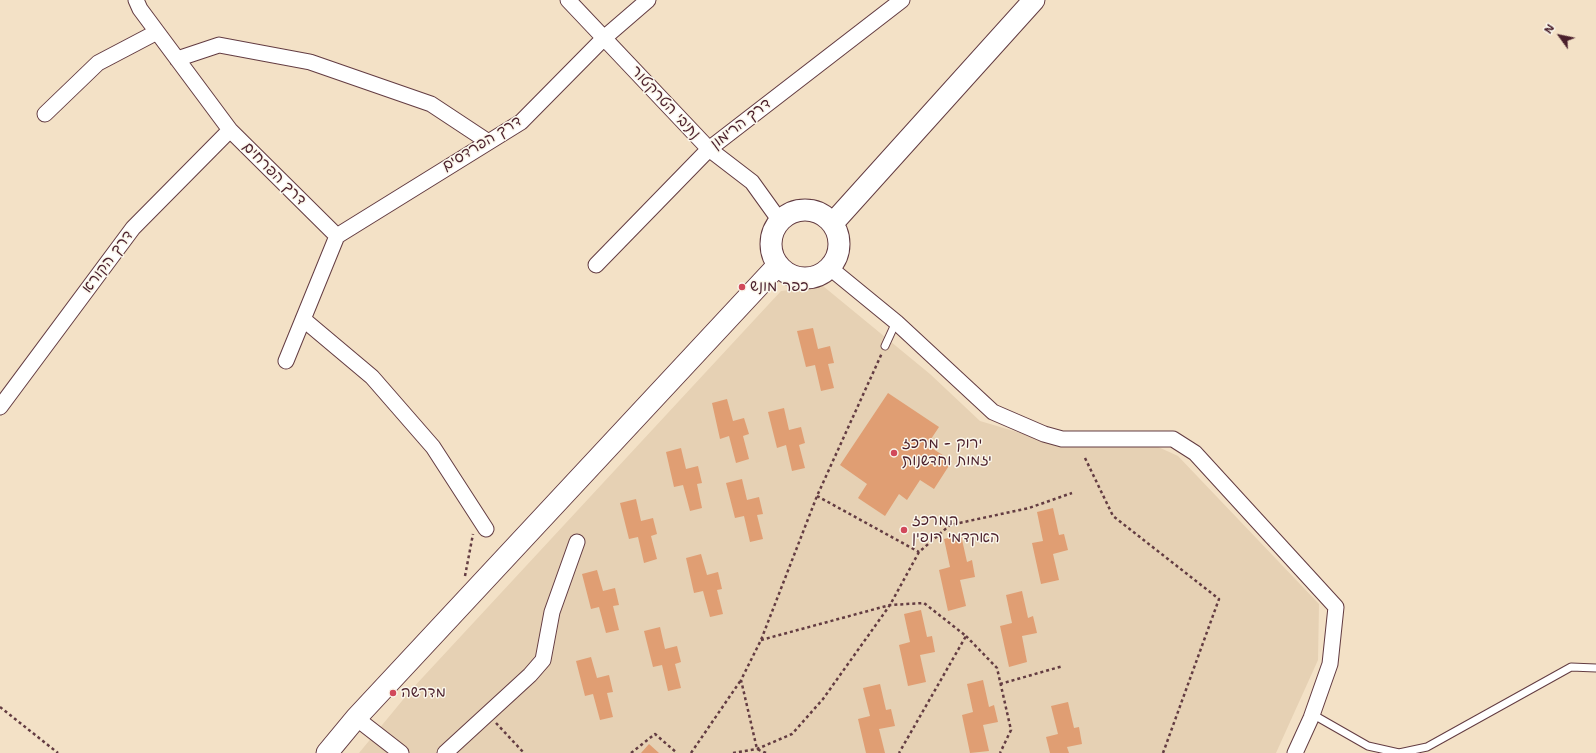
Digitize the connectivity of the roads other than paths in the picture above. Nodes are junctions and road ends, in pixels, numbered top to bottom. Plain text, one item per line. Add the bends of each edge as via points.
1 (136, 0) edge
2 (568, 0) edge
3 (648, 0) edge
4 (902, 0) edge
5 (1034, 0) edge
6 (157, 32) junction
7 (604, 38) junction
8 (177, 59) junction
9 (45, 114) dead end
10 (230, 130) junction
11 (487, 141) junction
12 (709, 149) junction
13 (780, 221) junction
14 (832, 222) junction
15 (337, 236) junction
16 (778, 265) junction
17 (596, 266) dead end
18 (830, 268) junction
19 (303, 318) junction
20 (896, 322) junction
21 (886, 346) road end
22 (286, 361) dead end
23 (0, 407) edge
24 (486, 528) dead end
25 (577, 542) dead end
26 (1595, 667) edge
27 (1312, 714) junction
28 (356, 718) junction
29 (327, 753) edge
30 (400, 753) edge
31 (446, 753) edge
32 (1295, 753) edge

1 - 6 street, דרך הפרחים
2 - 7 street, נתיבי הטרקטור
3 - 7 street, דרך הפרדסים
4 - 12 street, דרך הרימון
5 - 14 main road
6 - 8 street, דרך הפרחים
6 - 9 street via 98,63
7 - 11 street, דרך הפרדסים via 521,122
7 - 12 street, נתיבי הטרקטור
8 - 10 street, דרך הפרחים
8 - 11 street via 219,45 310,62 432,104
10 - 15 street, דרך הפרחים
10 - 23 street, דרך הקורא via 133,228
11 - 15 street, דרך הפרדסים
12 - 13 street, נתיבי הטרקטור via 752,182
12 - 17 street, דרך הרימון
13 - 14 main road via 788,214 807,210 816,211
13 - 16 main road via 774,228 771,243 773,257
14 - 18 main road via 840,241 836,260
15 - 19 street
16 - 18 main road via 786,273 798,278 820,275
16 - 28 main road
18 - 20 street
19 - 22 street
19 - 24 street via 372,377 433,447
20 - 21 lane
20 - 27 street via 993,412 1062,439 1173,439 1195,453 1336,606 1330,664
25 - 31 street via 552,612 543,660
26 - 27 lane via 1571,667 1427,747 1400,753 1368,746
27 - 32 street
28 - 29 main road
28 - 30 street

